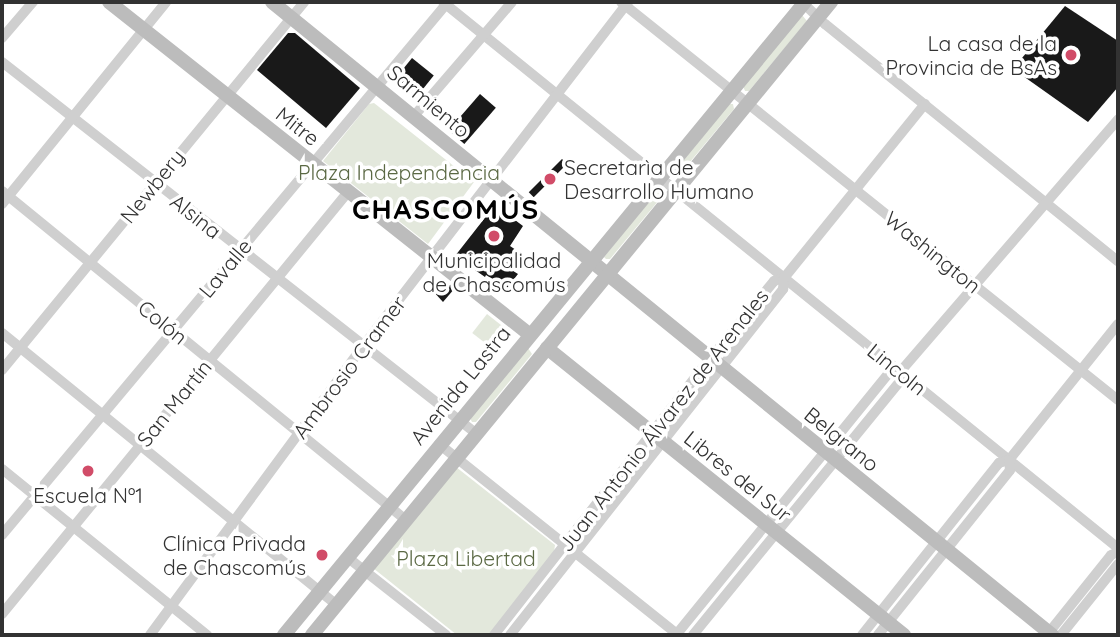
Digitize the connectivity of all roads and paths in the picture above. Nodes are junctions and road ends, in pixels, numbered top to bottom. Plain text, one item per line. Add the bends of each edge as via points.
1 (33, 2) edge
2 (109, 2) edge
3 (166, 2) edge
4 (272, 2) edge
5 (303, 2) edge
6 (512, 2) edge
7 (804, 2) edge
8 (831, 2) edge
9 (446, 3) edge
10 (625, 3) edge
11 (291, 17) junction
12 (818, 17) junction
13 (143, 30) junction
14 (484, 35) junction
15 (2, 38) edge
16 (2, 62) edge
17 (378, 86) junction
18 (731, 90) junction
19 (557, 94) junction
20 (226, 96) junction
21 (748, 103) junction
22 (925, 104) junction
23 (414, 116) junction
24 (72, 117) junction
25 (1118, 119) edge
26 (312, 164) junction
27 (659, 177) junction
28 (491, 181) junction
29 (154, 183) junction
30 (676, 190) junction
31 (855, 190) junction
32 (348, 192) junction
33 (4, 197) edge
34 (1049, 203) junction
35 (240, 250) junction
36 (431, 259) junction
37 (589, 261) junction
38 (1118, 261) edge
39 (89, 262) junction
40 (607, 275) junction
41 (276, 278) junction
42 (784, 278) junction
43 (975, 286) junction
44 (1118, 324) edge
45 (173, 330) junction
46 (2, 333) edge
47 (529, 334) junction
48 (363, 345) junction
49 (20, 348) junction
50 (547, 348) junction
51 (209, 360) junction
52 (715, 363) junction
53 (2, 370) edge
54 (1081, 370) junction
55 (900, 372) junction
56 (1118, 400) edge
57 (102, 415) junction
58 (459, 419) junction
59 (477, 433) junction
60 (299, 434) junction
61 (656, 437) junction
62 (439, 444) junction
63 (139, 446) junction
64 (830, 456) junction
65 (457, 458) junction
66 (1009, 460) junction
67 (2, 469) edge
68 (34, 495) junction
69 (388, 506) junction
70 (406, 520) junction
71 (234, 522) junction
72 (74, 527) junction
73 (771, 528) junction
74 (2, 535) edge
75 (565, 544) junction
76 (941, 546) junction
77 (1118, 550) edge
78 (575, 552) junction
79 (347, 557) junction
80 (1118, 564) edge
81 (365, 571) junction
82 (320, 591) junction
83 (337, 605) junction
84 (172, 607) junction
85 (2, 614) edge
86 (884, 619) junction
87 (150, 635) edge
88 (206, 635) edge
89 (284, 635) edge
90 (312, 635) edge
91 (446, 635) edge
92 (494, 635) edge
93 (510, 635) edge
94 (677, 635) edge
95 (693, 635) edge
96 (862, 635) edge
97 (878, 635) edge
98 (904, 635) edge
99 (1052, 635) edge

1 - 15 street
2 - 13 main road, Mitre
3 - 13 street
4 - 11 main road, Sarmiento
5 - 11 street, Newbery
6 - 14 street
7 - 12 street
7 - 18 main road, Avenida Lastra
8 - 12 main road, Avenida Lastra
9 - 14 street, Lincoln
9 - 17 street, Lavalle
10 - 18 street, Washington
10 - 19 street, Ambrosio Cramer
11 - 17 main road, Sarmiento
11 - 20 street, Newbery
12 - 21 main road, Avenida Lastra
12 - 22 street
13 - 20 main road, Mitre
13 - 24 street
14 - 19 street, Lincoln
14 - 23 street
16 - 24 street, Alsina
17 - 23 main road, Sarmiento
17 - 26 street, Lavalle
18 - 21 street, Washington
18 - 27 main road, Avenida Lastra
19 - 27 street, Lincoln
19 - 28 street, Ambrosio Cramer
20 - 26 main road, Mitre
20 - 29 street, Newbery
21 - 30 main road, Avenida Lastra
21 - 31 street, Washington
22 - 31 street, Juan Antonio Álvarez de Arenales
22 - 34 street
23 - 28 main road, Sarmiento
24 - 29 street, Alsina
24 - 33 street
25 - 34 street
26 - 32 main road, Mitre
26 - 35 street, Lavalle
27 - 30 street, Lincoln
27 - 37 main road, Avenida Lastra
28 - 36 street, Ambrosio Cramer
28 - 37 main road, Sarmiento
29 - 35 street, Alsina
29 - 39 street, Newbery
30 - 40 main road, Avenida Lastra
30 - 42 street, Lincoln
31 - 42 street, Juan Antonio Álvarez de Arenales
31 - 43 street, Washington
32 - 36 main road, Mitre
32 - 41 street, San Martín
33 - 39 street, Colón
34 - 38 street
34 - 43 street
35 - 41 street, Alsina
35 - 45 street, Lavalle
36 - 47 main road, Mitre
36 - 48 street, Ambrosio Cramer
37 - 40 main road, Sarmiento
37 - 47 main road, Avenida Lastra
39 - 45 street, Colón
39 - 49 street, Newbery
40 - 50 main road, Avenida Lastra
40 - 52 main road, Belgrano
41 - 48 street, Alsina
41 - 51 street, San Martín
42 - 52 street, Juan Antonio Álvarez de Arenales via 783,289
42 - 55 street, Lincoln
43 - 54 street, Washington
43 - 55 street
44 - 54 street
45 - 51 street, Colón
45 - 57 street, Lavalle
46 - 49 street
47 - 50 main road, Libres del Sur via 532,347
47 - 58 main road, Avenida Lastra
48 - 58 street, Alsina
48 - 60 street, Ambrosio Cramer
49 - 53 street, Newbery
49 - 57 street
50 - 59 main road, Avenida Lastra
50 - 61 main road, Libres del Sur
51 - 60 street, Colón
51 - 63 street, San Martín
52 - 61 street, Juan Antonio Álvarez de Arenales
52 - 64 main road, Belgrano
54 - 56 street, Washington
54 - 66 street
55 - 64 street via 901,380
55 - 66 street, Lincoln
57 - 63 street
57 - 68 street, Lavalle
58 - 59 street, Alsina
58 - 62 main road, Avenida Lastra
59 - 65 main road, Avenida Lastra
60 - 69 street, Colón
60 - 71 street, Ambrosio Cramer
61 - 73 main road, Libres del Sur
61 - 75 street, Juan Antonio Álvarez de Arenales
61 - 78 street, Juan Antonio Álvarez de Arenales
62 - 65 street
62 - 69 main road, Avenida Lastra
63 - 71 street
63 - 72 street, San Martín
64 - 73 street
64 - 76 main road, Belgrano
65 - 70 main road, Avenida Lastra
65 - 75 street
66 - 76 street via 1010,470
66 - 77 street, Lincoln
67 - 68 street
68 - 72 street
68 - 74 street, Lavalle
69 - 70 street, Colón
69 - 79 main road, Avenida Lastra
70 - 81 main road, Avenida Lastra
71 - 82 street
71 - 84 street, Ambrosio Cramer
72 - 84 street
72 - 85 street, San Martín
73 - 86 main road, Libres del Sur
73 - 94 street
73 - 95 street
75 - 78 street
75 - 92 street, Juan Antonio Álvarez de Arenales
76 - 86 street
76 - 99 main road, Belgrano
77 - 99 street
78 - 93 street, Juan Antonio Álvarez de Arenales
78 - 94 street
79 - 81 street
79 - 82 main road, Avenida Lastra
80 - 99 street
81 - 83 main road, Avenida Lastra
81 - 91 street
82 - 83 street
82 - 89 main road, Avenida Lastra
83 - 90 main road, Avenida Lastra
84 - 87 street, Ambrosio Cramer
84 - 88 street
86 - 96 street
86 - 97 street
86 - 98 main road, Libres del Sur

